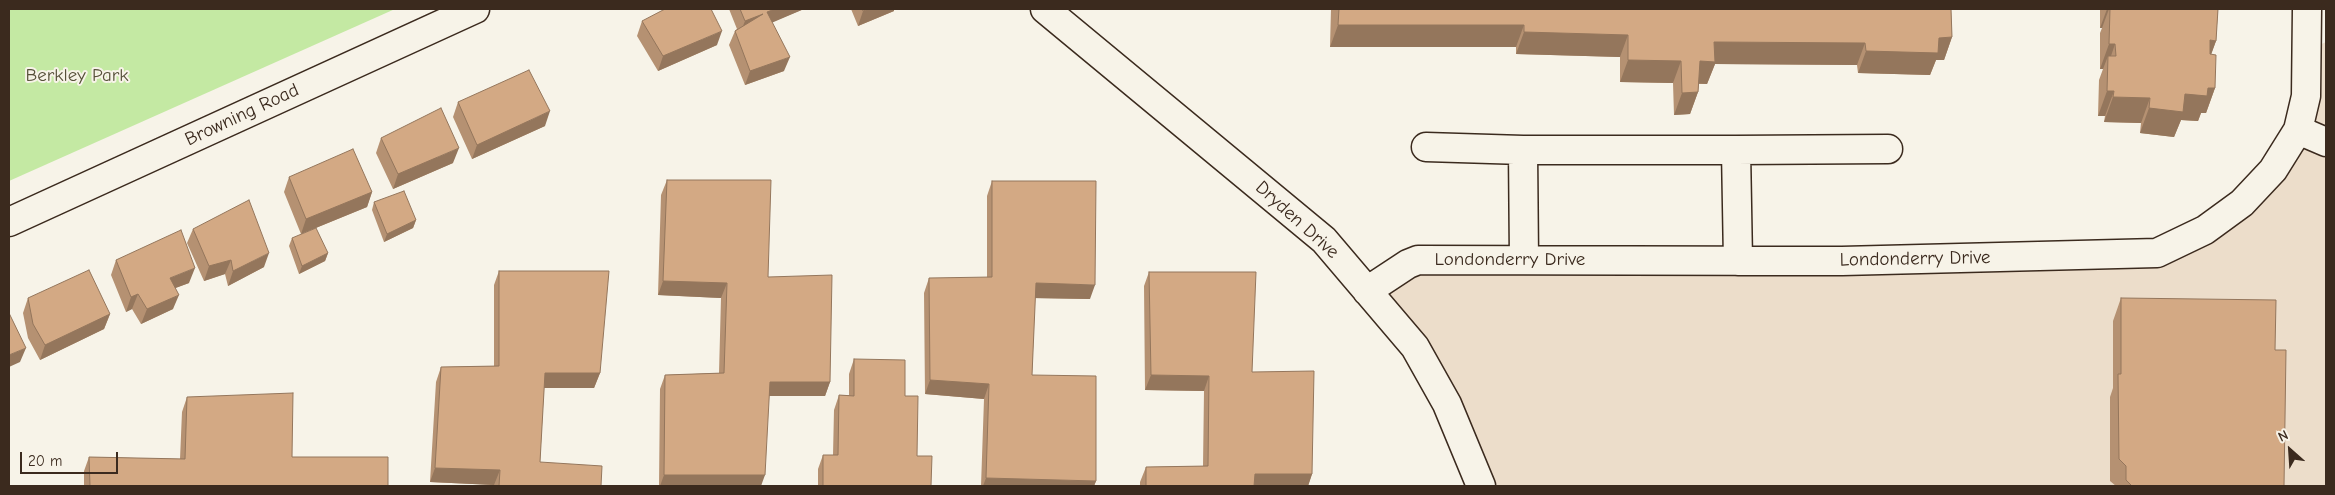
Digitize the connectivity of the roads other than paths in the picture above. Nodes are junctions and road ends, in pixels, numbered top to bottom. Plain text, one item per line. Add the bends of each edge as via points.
1 (475, 9) edge
2 (1045, 9) edge
3 (2307, 9) edge
4 (2298, 130) junction
5 (2326, 142) edge
6 (1426, 147) dead end
7 (1888, 149) dead end
8 (1523, 150) junction
9 (1736, 150) junction
10 (9, 222) edge
11 (1524, 260) junction
12 (1738, 261) junction
13 (1367, 290) junction
14 (1481, 486) edge

1 - 10 street, Browning Road
2 - 13 street, Dryden Drive via 1324,240
3 - 4 street, Londonderry Drive via 2306,96
4 - 5 street
4 - 12 street, Londonderry Drive via 2273,170 2242,203 2205,230 2157,253
6 - 8 street
7 - 9 street
8 - 9 street
8 - 11 street
9 - 12 street
11 - 12 street, Londonderry Drive
11 - 13 street, Londonderry Drive via 1418,260
13 - 14 street, Dryden Drive via 1415,347 1447,404

